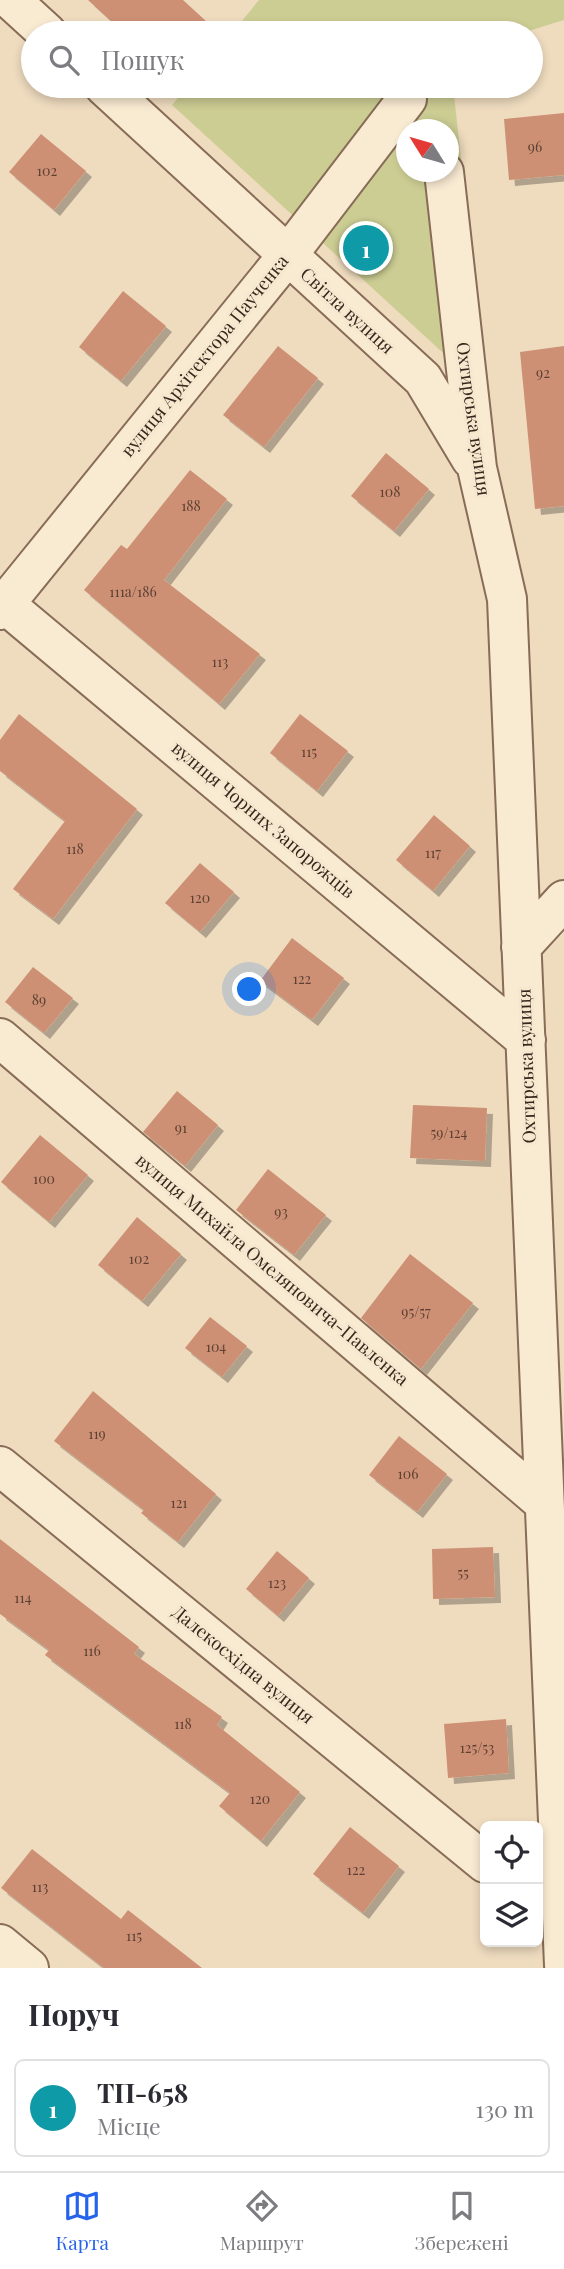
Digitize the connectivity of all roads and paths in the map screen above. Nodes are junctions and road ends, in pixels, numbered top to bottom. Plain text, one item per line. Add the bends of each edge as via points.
1 (12, 0) edge
2 (34, 21) edge
3 (117, 98) edge
4 (407, 99) dead end
5 (445, 182) edge
6 (287, 256) junction
7 (477, 468) junction
8 (2, 605) edge
9 (564, 900) edge
10 (521, 947) junction
11 (0, 1038) edge
12 (526, 1040) junction
13 (0, 1466) edge
14 (544, 1503) junction
15 (480, 1860) edge
16 (550, 1916) edge
17 (0, 1944) edge
18 (564, 1965) edge
19 (29, 1968) edge

1 - 2 street
3 - 6 street, Світла вулиця
4 - 6 street, вулиця Архітектора Паученка
5 - 7 street, Охтирська вулиця
6 - 7 street, Світла вулиця via 423,379
6 - 8 street, вулиця Архітектора Паученка
7 - 10 street, Охтирська вулиця via 508,599
8 - 12 street, вулиця Чорних Запорожців
9 - 10 street
10 - 12 street, Охтирська вулиця
11 - 14 street, вулиця Михайла Омеляновича-Павленка
12 - 14 street, Охтирська вулиця
13 - 15 street, Далекосхідна вулиця
14 - 16 street, Охтирська вулиця
16 - 18 street, Охтирська вулиця
17 - 19 street

